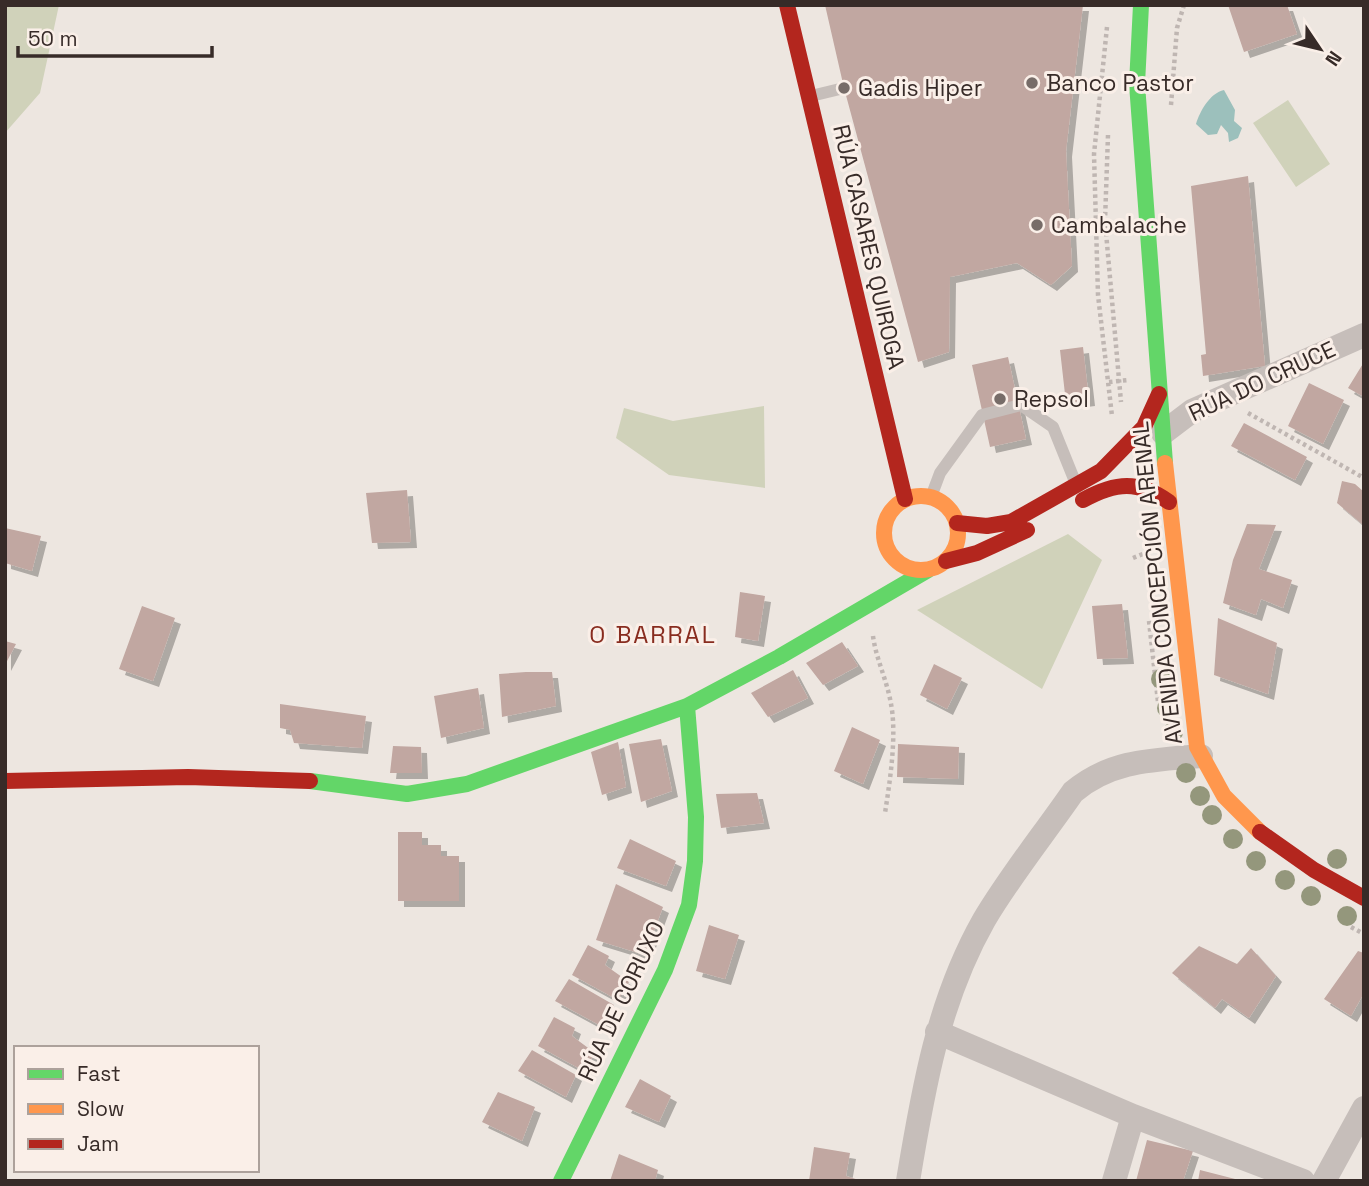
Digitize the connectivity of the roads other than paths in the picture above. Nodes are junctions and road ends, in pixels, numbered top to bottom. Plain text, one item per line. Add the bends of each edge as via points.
1 (787, 5) edge
2 (1141, 5) edge
3 (1158, 5) edge
4 (1138, 84) junction
5 (844, 88) dead end
6 (811, 96) junction
7 (1364, 335) edge
8 (1159, 394) junction
9 (1163, 433) junction
10 (1077, 485) junction
11 (930, 497) junction
12 (905, 499) junction
13 (1169, 502) junction
14 (957, 523) junction
15 (890, 555) junction
16 (946, 561) junction
17 (928, 570) junction
18 (869, 603) junction
19 (687, 706) junction
20 (1201, 756) junction
21 (5, 781) edge
22 (1364, 898) edge
23 (937, 1032) junction
24 (1364, 1108) edge
25 (1133, 1116) junction
26 (561, 1181) edge
27 (908, 1181) edge
28 (1114, 1181) edge
29 (1303, 1181) edge
30 (1324, 1181) edge

1 - 6 street, RÚA CASARES QUIROGA
2 - 4 street
3 - 4 street
4 - 8 street, AVENIDA CONCEPCIÓN ARENAL
5 - 6 lane
6 - 12 street, RÚA CASARES QUIROGA
7 - 9 street, RÚA DO CRUCE via 1192,411
8 - 9 street, AVENIDA CONCEPCIÓN ARENAL
8 - 10 street via 1144,427 1122,452
9 - 13 street, AVENIDA CONCEPCIÓN ARENAL
10 - 11 lane via 1053,427 1021,405 982,415 940,473
10 - 14 street via 1011,522 986,526
11 - 12 street
11 - 14 street via 951,511
12 - 15 street via 886,517 883,530
13 - 16 street via 1151,488 1129,481 1095,492 1043,523 977,553
13 - 20 street, AVENIDA CONCEPCIÓN ARENAL via 1192,721
14 - 16 street via 955,550
15 - 17 street via 908,569
15 - 18 street via 883,583
16 - 17 street
17 - 18 street
18 - 19 street
19 - 21 street via 467,784 407,793 299,780
19 - 26 street, RÚA DE CORUXO via 693,757 693,884 677,944
20 - 22 street, AVENIDA CONCEPCIÓN ARENAL via 1219,788 1273,842
20 - 23 street via 1128,763 1089,779 1073,792 985,919 958,973
23 - 25 street
23 - 27 street
24 - 30 street
25 - 28 street
25 - 29 street

